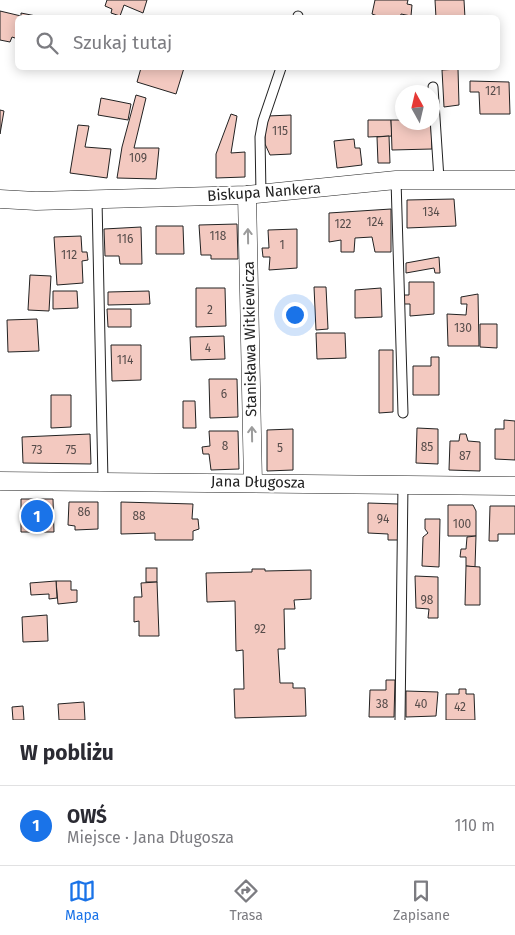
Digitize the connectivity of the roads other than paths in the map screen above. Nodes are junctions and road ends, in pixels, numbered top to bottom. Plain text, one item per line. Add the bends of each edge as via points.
1 (280, 70) edge
2 (436, 130) edge
3 (439, 179) junction
4 (396, 180) junction
5 (515, 180) edge
6 (254, 195) junction
7 (3, 200) edge
8 (97, 200) junction
9 (404, 413) dead end
10 (103, 480) junction
11 (0, 481) edge
12 (253, 482) junction
13 (403, 484) junction
14 (515, 486) edge
15 (400, 720) edge

1 - 6 lane via 263,121
2 - 3 lane
3 - 4 street, Biskupa Nankera
3 - 5 street, Biskupa Nankera
4 - 6 street, Biskupa Nankera
4 - 9 lane
6 - 8 street, Biskupa Nankera
12 -> 6 street, Stanisława Witkiewicza
7 - 8 street, Biskupa Nankera
8 - 10 lane
10 - 11 street, Jana Długosza
10 - 12 street, Jana Długosza
12 - 13 street, Jana Długosza
13 - 14 street, Jana Długosza
13 - 15 lane

